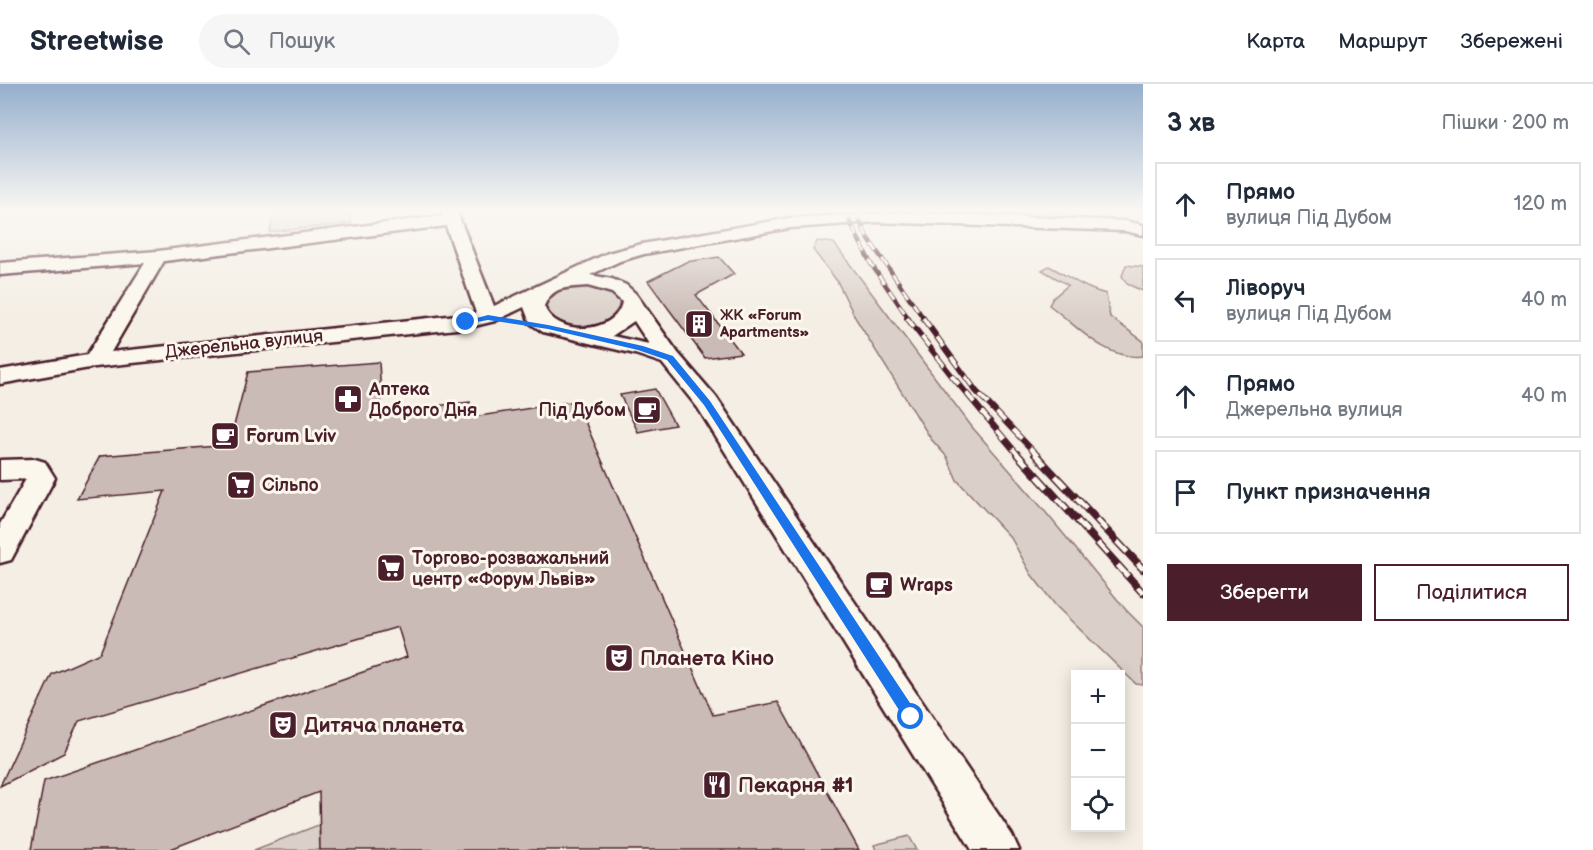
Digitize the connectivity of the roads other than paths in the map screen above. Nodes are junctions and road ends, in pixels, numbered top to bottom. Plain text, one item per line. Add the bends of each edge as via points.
1 (218, 248) edge
2 (462, 248) edge
3 (648, 248) edge
4 (642, 249) junction
5 (158, 256) junction
6 (0, 269) edge
7 (547, 288) junction
8 (630, 301) junction
9 (488, 317) junction
10 (556, 330) junction
11 (670, 358) junction
12 (95, 360) junction
13 (0, 377) edge
14 (0, 470) edge
15 (0, 551) edge
16 (997, 850) edge

1 - 5 street
2 - 9 street
3 - 4 street, Джерельна вулиця
4 - 7 street, Джерельна вулиця via 614,257
4 - 8 street via 628,261 621,276
5 - 6 street
5 - 12 street
7 - 8 street via 570,280 605,283 620,289
7 - 9 street, Джерельна вулиця
7 - 10 street via 533,299 531,309 536,319
8 - 10 street via 630,315 605,331 585,334
8 - 11 street
9 - 10 street, Джерельна вулиця
9 - 12 street, Джерельна вулиця
10 - 11 street
11 - 16 street via 714,413
12 - 13 street, Джерельна вулиця
14 - 15 street via 35,469 41,478

